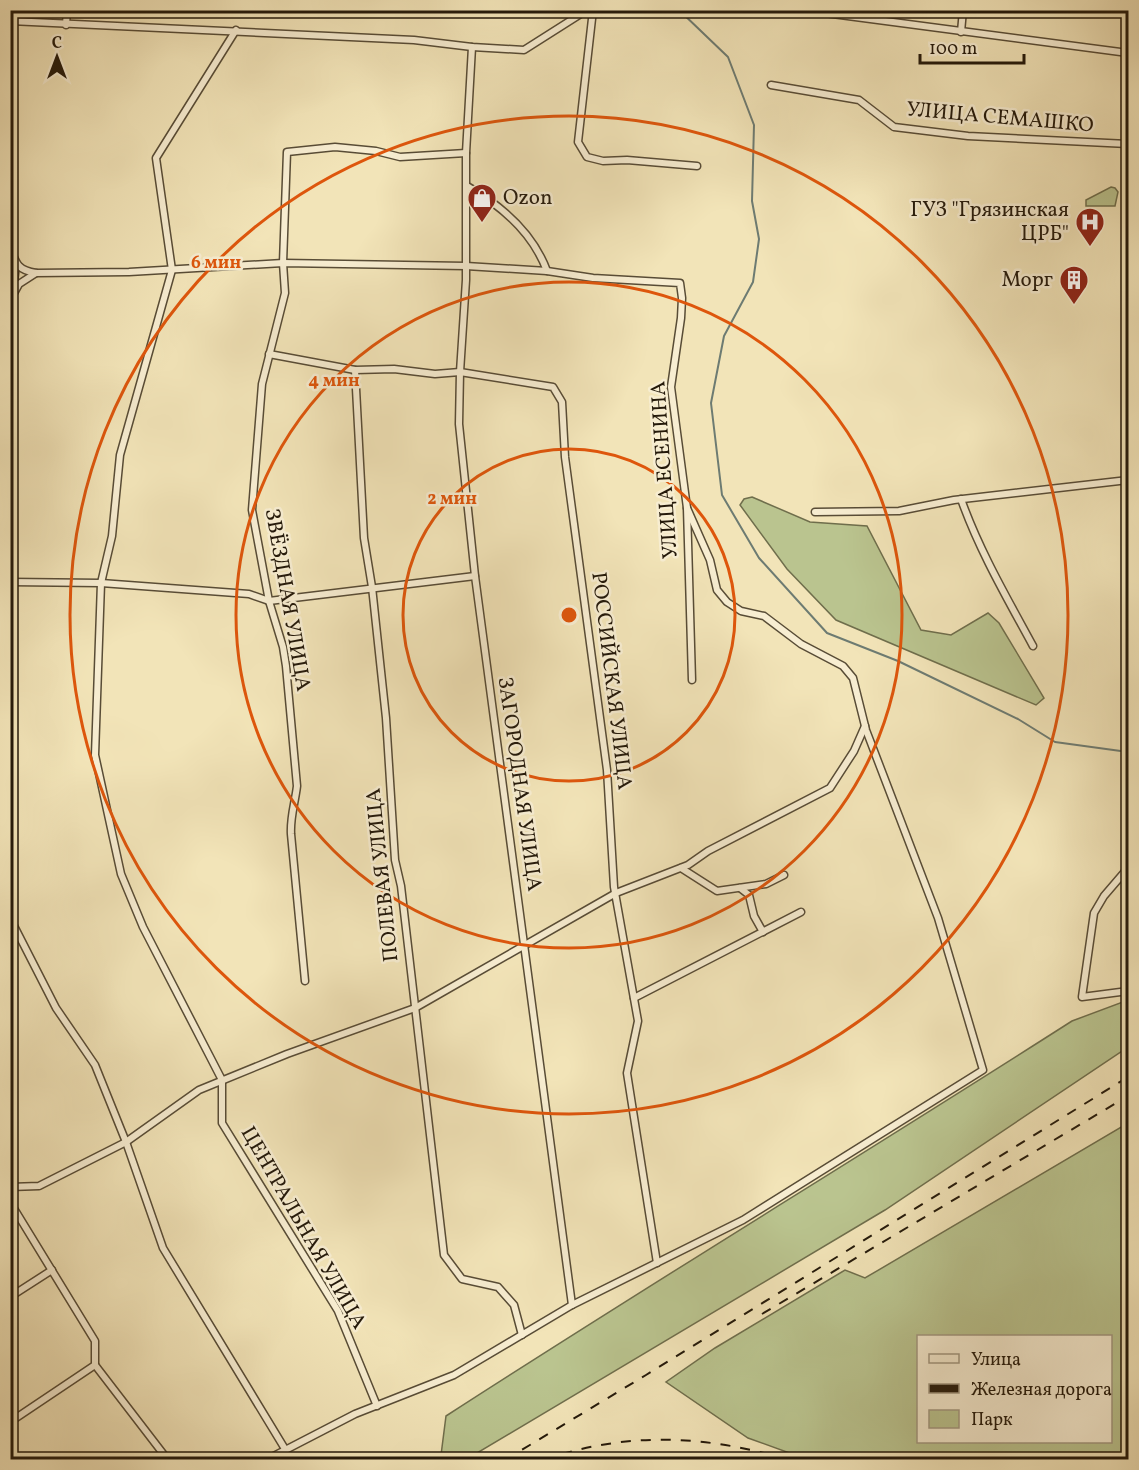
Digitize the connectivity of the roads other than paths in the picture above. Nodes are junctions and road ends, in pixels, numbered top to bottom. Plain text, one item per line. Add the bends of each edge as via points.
1 (67, 10) edge
2 (587, 10) edge
3 (593, 10) edge
4 (802, 10) edge
5 (963, 10) edge
6 (10, 21) edge
7 (66, 25) junction
8 (236, 30) junction
9 (961, 32) junction
10 (472, 47) junction
11 (1128, 53) edge
12 (771, 85) dead end
13 (1128, 144) edge
14 (466, 153) junction
15 (697, 166) dead end
16 (467, 186) junction
17 (10, 246) edge
18 (283, 263) junction
19 (16, 264) junction
20 (466, 266) junction
21 (172, 270) junction
22 (547, 271) junction
23 (36, 273) junction
24 (13, 296) junction
25 (10, 320) edge
26 (269, 354) junction
27 (355, 370) junction
28 (460, 372) junction
29 (1128, 480) edge
30 (961, 499) junction
31 (687, 508) junction
32 (815, 512) dead end
33 (475, 576) junction
34 (10, 582) edge
35 (101, 584) junction
36 (372, 587) junction
37 (269, 601) junction
38 (1033, 646) dead end
39 (692, 680) dead end
40 (865, 726) junction
41 (681, 868) junction
42 (1128, 868) edge
43 (784, 875) dead end
44 (740, 888) junction
45 (615, 893) junction
46 (801, 912) dead end
47 (10, 918) edge
48 (763, 932) junction
49 (524, 945) junction
50 (305, 981) dead end
51 (1128, 991) edge
52 (634, 998) junction
53 (415, 1008) junction
54 (222, 1080) junction
55 (126, 1142) junction
56 (10, 1187) edge
57 (10, 1202) edge
58 (657, 1263) junction
59 (52, 1270) junction
60 (12, 1295) edge
61 (572, 1305) junction
62 (522, 1335) junction
63 (95, 1365) junction
64 (377, 1406) junction
65 (10, 1422) edge
66 (285, 1449) junction
67 (168, 1460) edge
68 (266, 1460) edge

1 - 7 street
2 - 10 street via 524,50
3 - 15 street via 578,142 587,157
4 - 9 street
5 - 9 street
6 - 7 street
7 - 8 street
8 - 10 street
8 - 21 street via 156,158
9 - 11 street
10 - 14 street
12 - 13 street, УЛИЦА СЕМАШКО via 859,100 894,127 968,136
14 - 16 street
14 - 18 street via 400,157 335,147 286,152
16 - 20 street
16 - 22 street via 519,225 541,253
17 - 19 street
18 - 20 street, УЛИЦА ЕСЕНИНА
18 - 21 street, УЛИЦА ЕСЕНИНА
18 - 26 street, ЗВЁЗДНАЯ УЛИЦА via 285,293
19 - 23 street, УЛИЦА ЕСЕНИНА
19 - 24 street
20 - 22 street, УЛИЦА ЕСЕНИНА
20 - 28 street, ЗАГОРОДНАЯ УЛИЦА
21 - 23 street, УЛИЦА ЕСЕНИНА
21 - 35 street, ЦЕНТРАЛЬНАЯ УЛИЦА via 120,455 112,536
22 - 31 street, УЛИЦА ЕСЕНИНА via 680,283 681,318 671,387
23 - 24 street via 20,284
24 - 25 street
26 - 27 street, РОССИЙСКАЯ УЛИЦА
26 - 37 street, ЗВЁЗДНАЯ УЛИЦА via 262,384 252,510
27 - 28 street, РОССИЙСКАЯ УЛИЦА
27 - 36 street, ПОЛЕВАЯ УЛИЦА via 364,538
28 - 33 street, ЗАГОРОДНАЯ УЛИЦА via 459,424
28 - 45 street, РОССИЙСКАЯ УЛИЦА via 553,387 562,402 565,457 607,770
29 - 30 street
30 - 32 street via 898,511
30 - 38 street via 996,578
31 - 39 street, УЛИЦА ЕСЕНИНА
31 - 40 street via 710,560 717,590 741,611 764,615 801,644 843,666 853,678
33 - 36 street
33 - 49 street, ЗАГОРОДНАЯ УЛИЦА
34 - 35 street
35 - 37 street via 249,594
35 - 54 street, ЦЕНТРАЛЬНАЯ УЛИЦА via 95,755 122,874 143,927
36 - 37 street
36 - 53 street, ПОЛЕВАЯ УЛИЦА via 395,860
37 - 50 street, ЗВЁЗДНАЯ УЛИЦА via 283,647 288,686 297,786 290,820
40 - 41 street via 830,788
40 - 58 street via 938,918 983,1070 743,1220
41 - 44 street via 717,891
41 - 45 street
42 - 51 street via 1094,913 1082,997
43 - 44 street via 766,884
44 - 48 street via 749,895
45 - 49 street
45 - 52 street, РОССИЙСКАЯ УЛИЦА
46 - 48 street
47 - 55 street via 56,1008 95,1065
48 - 52 street
49 - 53 street
49 - 61 street, ЗАГОРОДНАЯ УЛИЦА
52 - 58 street, РОССИЙСКАЯ УЛИЦА via 638,1021 627,1073
53 - 54 street
53 - 62 street, ПОЛЕВАЯ УЛИЦА via 444,1256 462,1279 498,1287 514,1305
54 - 55 street via 199,1090
54 - 64 street, ЦЕНТРАЛЬНАЯ УЛИЦА via 222,1123 338,1311
55 - 56 street via 39,1186
55 - 66 street via 163,1248
57 - 59 street
58 - 61 street
59 - 60 street
59 - 63 street via 95,1341
61 - 62 street
62 - 64 street via 454,1375
63 - 65 street
63 - 67 street
64 - 66 street
66 - 68 street

